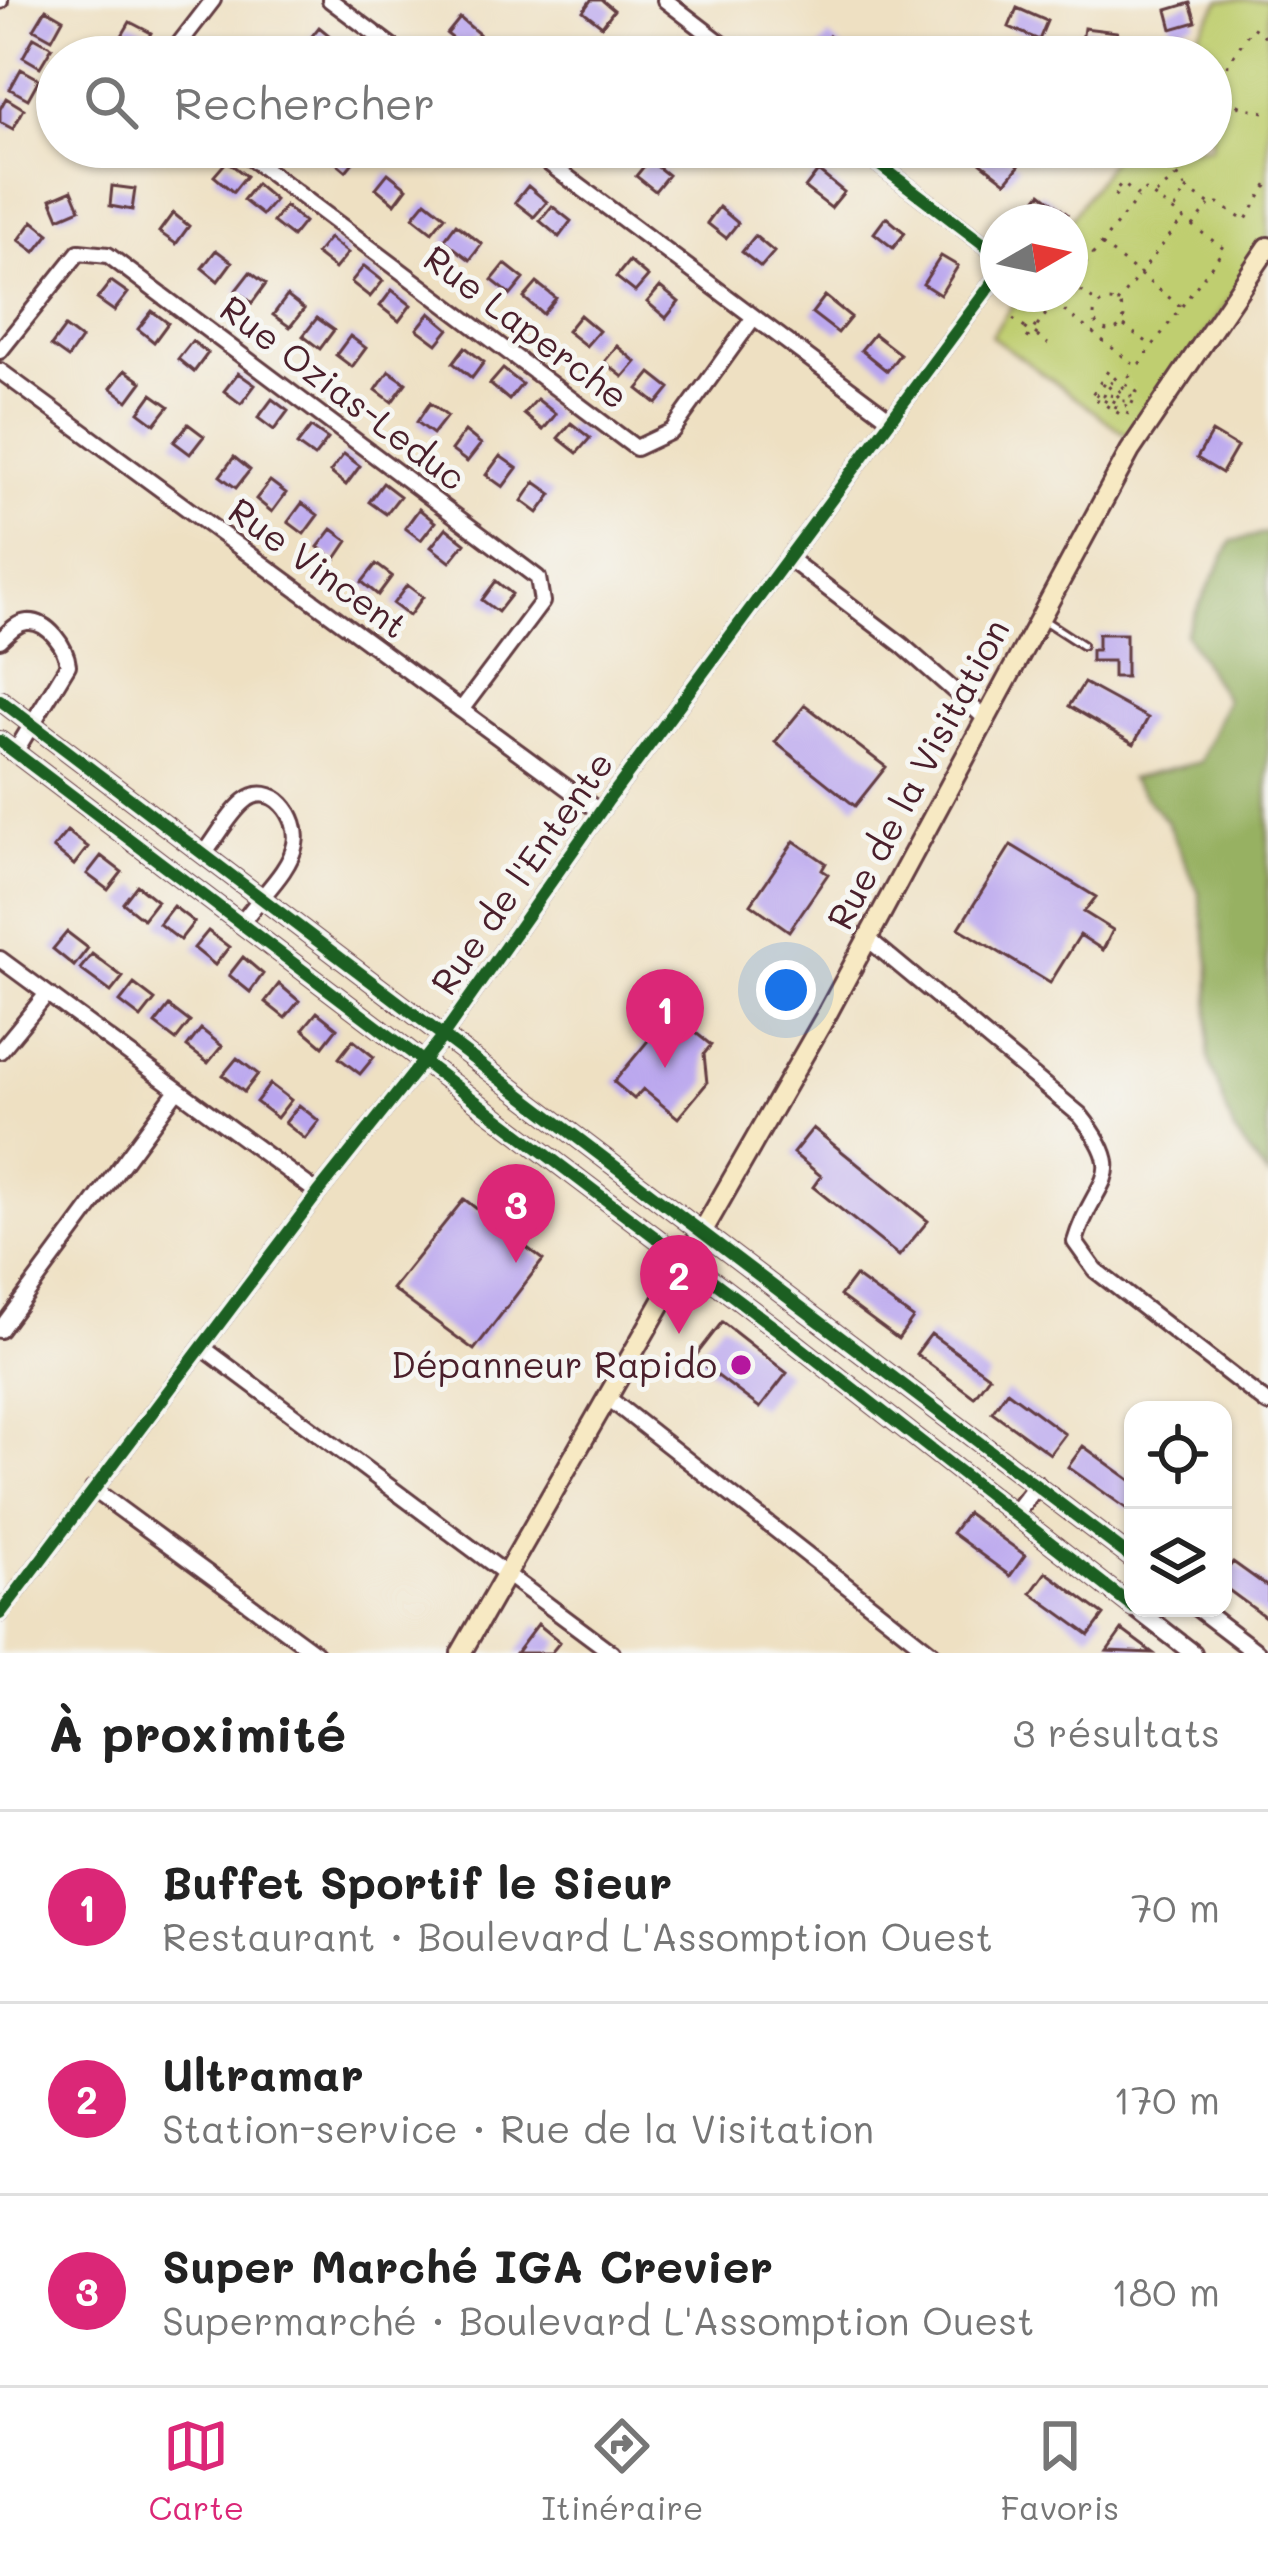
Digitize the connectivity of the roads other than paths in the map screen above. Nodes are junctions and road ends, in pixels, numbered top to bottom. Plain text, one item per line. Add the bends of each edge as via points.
1 (213, 0) edge
2 (330, 0) edge
3 (664, 0) edge
4 (185, 36) edge
5 (378, 36) edge
6 (711, 36) edge
7 (264, 168) edge
8 (555, 168) edge
9 (883, 168) edge
10 (980, 242) edge
11 (1268, 247) edge
12 (980, 299) edge
13 (754, 317) junction
14 (0, 350) edge
15 (0, 371) edge
16 (889, 418) junction
17 (788, 559) junction
18 (1040, 618) junction
19 (0, 640) edge
20 (1082, 645) dead end
21 (0, 700) edge
22 (461, 710) junction
23 (985, 718) junction
24 (34, 726) junction
25 (8, 747) edge
26 (600, 812) junction
27 (204, 854) junction
28 (259, 896) junction
29 (242, 922) junction
30 (867, 938) junction
31 (0, 959) edge
32 (46, 994) junction
33 (443, 1035) junction
34 (0, 1051) edge
35 (424, 1060) junction
36 (177, 1090) junction
37 (318, 1192) junction
38 (701, 1230) junction
39 (683, 1260) junction
40 (806, 1310) junction
41 (2, 1322) edge
42 (786, 1336) junction
43 (202, 1347) junction
44 (607, 1397) junction
45 (1268, 1404) edge
46 (1036, 1485) junction
47 (93, 1489) junction
48 (1014, 1514) junction
49 (1124, 1551) edge
50 (506, 1573) junction
51 (1124, 1599) edge
52 (0, 1614) edge
53 (1147, 1617) edge
54 (1210, 1617) edge
55 (316, 1653) edge
56 (461, 1653) edge
57 (612, 1653) edge
58 (932, 1653) edge
59 (1192, 1653) edge
60 (1257, 1653) edge

1 - 4 street
2 - 5 street
3 - 6 street
7 - 13 street, Rue Laperche via 636,448 672,430
8 - 13 street
9 - 10 street
11 - 18 main road, Rue de la Visitation via 1130,451
12 - 16 street, Rue de l'Entente
13 - 16 street
14 - 22 street, Rue Ozias-Leduc via 79,252 108,254 538,578 542,602
15 - 22 street, Rue Vincent
16 - 17 street, Rue de l'Entente
17 - 23 street
17 - 26 street, Rue de l'Entente
18 - 20 lane
18 - 23 main road, Rue de la Visitation
19 - 24 street via 17,624 36,623 67,655
21 - 24 street
22 - 26 street, Rue Vincent
23 - 30 main road, Rue de la Visitation
24 - 25 street
24 - 27 street
25 - 29 street
26 - 33 street, Rue de l'Entente
27 - 28 street
27 - 28 street via 243,802 279,801 296,823 296,846
28 - 29 street
28 - 33 street
29 - 35 street
30 - 38 main road, Rue de la Visitation
30 - 45 street via 1079,1115 1104,1145 1108,1171 1075,1242 1096,1270
31 - 32 street
32 - 34 street
32 - 36 street
33 - 35 street, Rue de l'Entente
33 - 38 street
35 - 37 street, Rue de l'Entente
35 - 39 street
36 - 37 street
36 - 41 street
37 - 43 street, Rue de l'Entente
38 - 39 main road, Rue de la Visitation
38 - 40 street
39 - 42 street
39 - 44 main road, Rue de la Visitation
40 - 42 street
40 - 46 street
42 - 48 street
43 - 47 street, Rue de l'Entente
43 - 50 street
44 - 50 main road, Rue de la Visitation
44 - 58 street
46 - 48 street
46 - 49 street
47 - 52 street, Rue de l'Entente
47 - 55 street
48 - 51 street
50 - 56 main road, Rue de la Visitation
50 - 57 street
53 - 59 street
54 - 60 street

